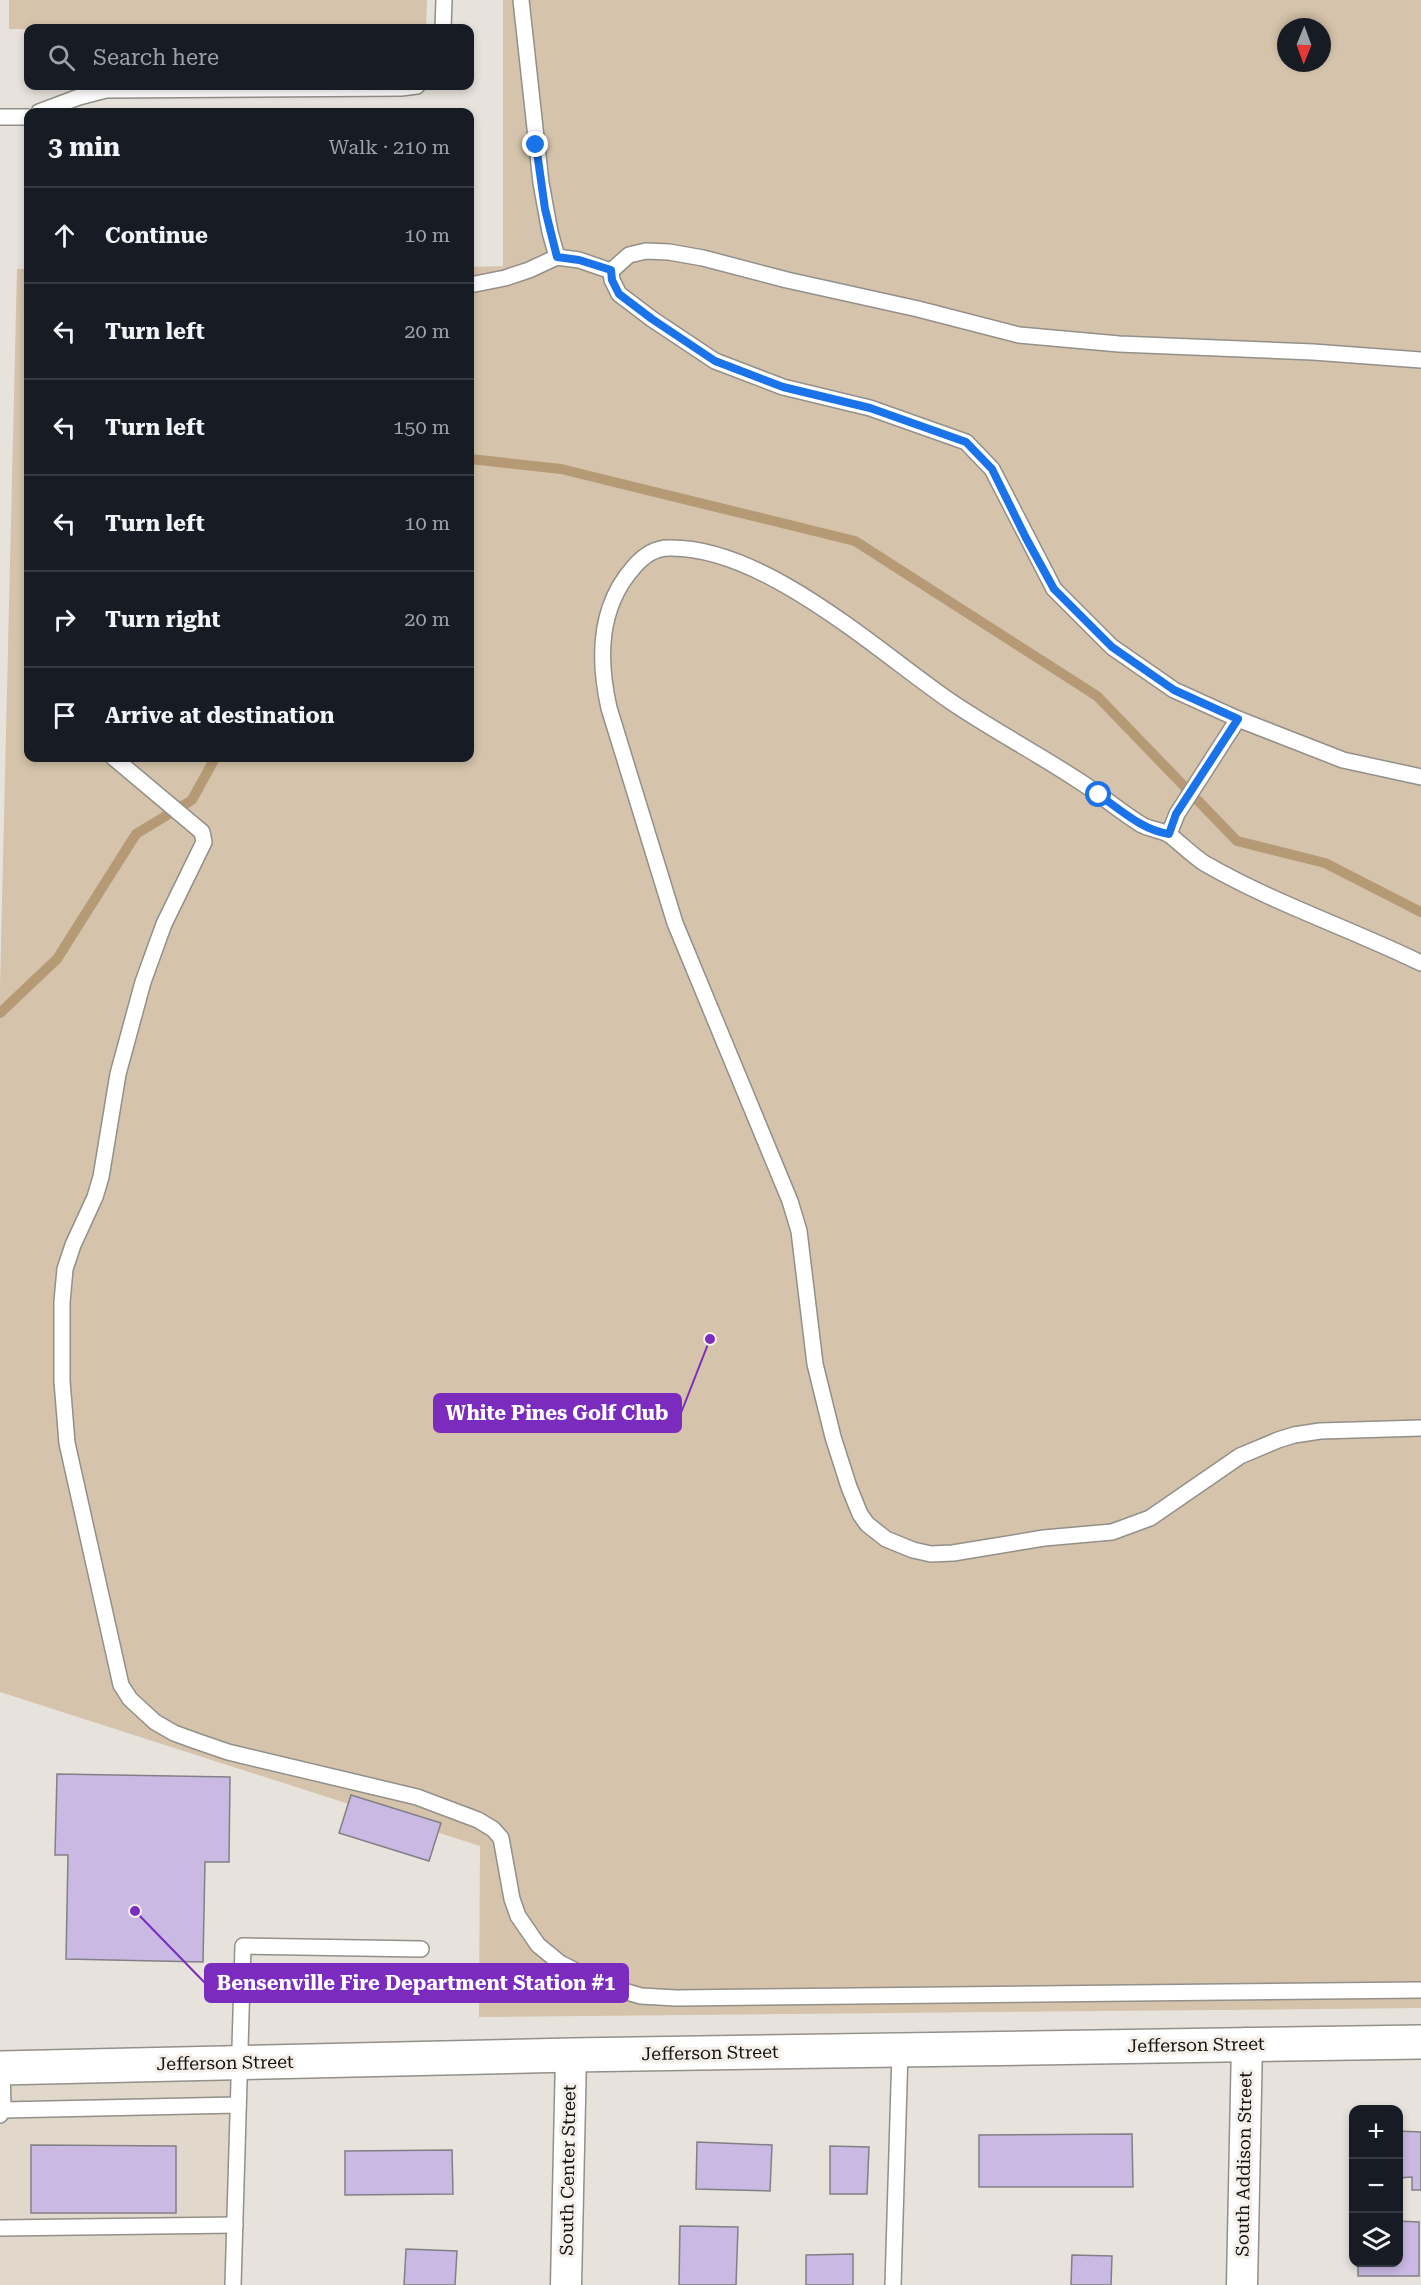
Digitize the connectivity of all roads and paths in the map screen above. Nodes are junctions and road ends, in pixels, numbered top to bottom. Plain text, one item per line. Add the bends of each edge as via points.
1 (444, 0) edge
2 (521, 0) edge
3 (443, 24) edge
4 (106, 90) edge
5 (49, 108) edge
6 (0, 117) edge
7 (24, 117) edge
8 (557, 257) junction
9 (611, 270) junction
10 (474, 284) edge
11 (1421, 360) edge
12 (1238, 719) junction
13 (119, 762) edge
14 (1421, 777) edge
15 (1169, 834) junction
16 (1421, 963) edge
17 (1421, 1428) edge
18 (421, 1949) dead end
19 (1421, 1990) edge
20 (1421, 2042) edge
21 (1247, 2043) junction
22 (900, 2051) junction
23 (571, 2055) junction
24 (239, 2062) junction
25 (1, 2067) edge
26 (238, 2105) junction
27 (2, 2113) edge
28 (235, 2225) junction
29 (0, 2228) edge
30 (233, 2285) edge
31 (566, 2285) edge
32 (893, 2285) edge
33 (1242, 2285) edge

1 - 3 lane
2 - 8 lane via 541,183
4 - 5 lane
6 - 7 lane
8 - 9 lane
8 - 10 lane via 511,276
9 - 11 lane via 629,255 669,252 1019,335
9 - 12 lane via 619,294 715,361 783,387 870,408 966,442 992,469 1054,589 1112,647 1174,690
12 - 14 lane via 1343,760
12 - 15 lane via 1176,814
13 - 19 lane via 202,832 204,842 164,924 136,1007 118,1074 101,1177 68,1257 62,1302 62,1381 72,1468 119,1680 138,1707 174,1733 212,1747 417,1797 488,1825 501,1838 518,1916 538,1945 591,1980 625,1992 676,1998
15 - 16 lane via 1200,860 1244,885
15 - 17 lane via 1140,824 1078,780 979,720 806,598 733,561 684,549 657,549 641,559 623,579 610,604 601,652 609,708 675,922 790,1201 798,1231 822,1395 851,1493 867,1524 899,1545 931,1554 1112,1532 1150,1518 1240,1456 1278,1440 1320,1431
18 - 24 lane via 243,1946
20 - 21 street, Jefferson Street
21 - 22 street, Jefferson Street
21 - 33 street, South Addison Street
22 - 23 street, Jefferson Street
22 - 32 lane
23 - 24 street, Jefferson Street
23 - 31 street, South Center Street
24 - 25 street, Jefferson Street
24 - 26 lane
25 - 27 lane
26 - 27 lane
26 - 28 lane
28 - 29 lane
28 - 30 lane

